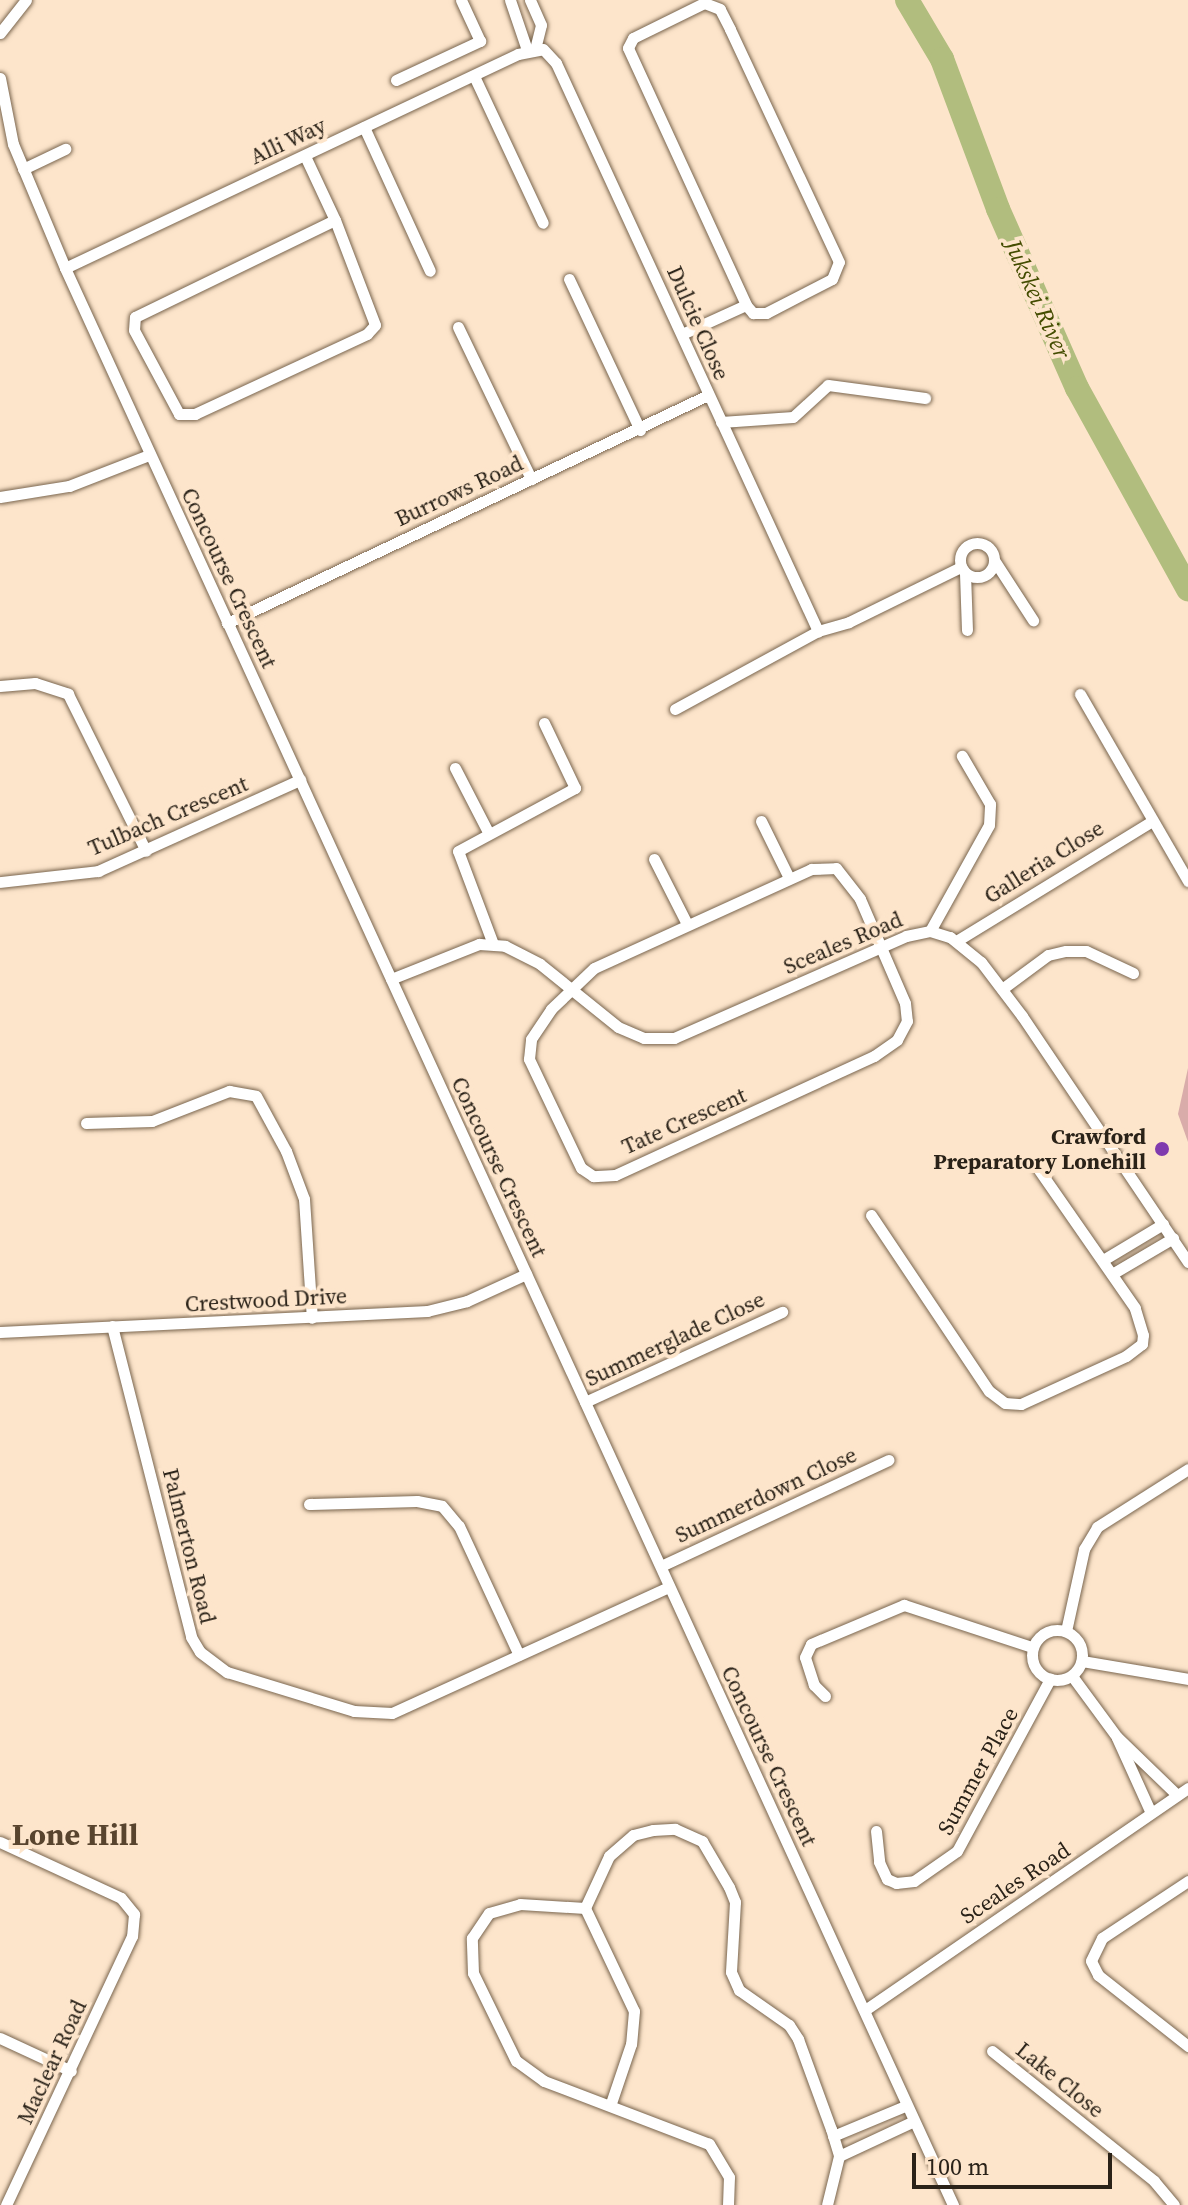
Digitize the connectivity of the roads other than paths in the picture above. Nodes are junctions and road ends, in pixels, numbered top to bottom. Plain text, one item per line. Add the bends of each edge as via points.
1 (26, 0) edge
2 (461, 0) edge
3 (510, 0) edge
4 (530, 0) edge
5 (0, 33) edge
6 (531, 50) junction
7 (474, 76) junction
8 (0, 78) edge
9 (396, 80) dead end
10 (364, 127) junction
11 (0, 131) edge
12 (13, 144) junction
13 (65, 149) dead end
14 (305, 156) junction
15 (23, 169) junction
16 (335, 220) junction
17 (543, 223) dead end
18 (65, 268) junction
19 (430, 271) dead end
20 (569, 279) dead end
21 (746, 305) junction
22 (458, 327) dead end
23 (682, 334) junction
24 (708, 395) junction
25 (925, 398) dead end
26 (721, 422) junction
27 (640, 430) junction
28 (149, 455) junction
29 (531, 479) junction
30 (0, 497) edge
31 (994, 560) junction
32 (963, 570) junction
33 (1033, 620) dead end
34 (227, 623) junction
35 (967, 630) dead end
36 (818, 631) junction
37 (0, 686) edge
38 (1080, 694) dead end
39 (675, 709) dead end
40 (544, 723) dead end
41 (962, 756) dead end
42 (455, 768) dead end
43 (300, 780) junction
44 (761, 821) dead end
45 (1152, 821) junction
46 (488, 832) junction
47 (146, 851) junction
48 (654, 859) dead end
49 (789, 878) junction
50 (1188, 881) edge
51 (0, 882) edge
52 (687, 924) junction
53 (930, 931) junction
54 (958, 940) junction
55 (493, 944) junction
56 (882, 949) junction
57 (1133, 973) dead end
58 (391, 979) junction
59 (1002, 989) junction
60 (572, 991) junction
61 (86, 1123) dead end
62 (1039, 1170) dead end
63 (871, 1215) dead end
64 (1163, 1224) junction
65 (1173, 1238) junction
66 (1103, 1260) junction
67 (1188, 1262) edge
68 (526, 1274) junction
69 (1112, 1274) junction
70 (782, 1312) dead end
71 (312, 1318) junction
72 (112, 1326) junction
73 (0, 1332) edge
74 (585, 1402) junction
75 (888, 1460) dead end
76 (1188, 1469) edge
77 (309, 1504) dead end
78 (661, 1566) junction
79 (669, 1587) junction
80 (1066, 1631) junction
81 (1032, 1647) junction
82 (519, 1655) junction
83 (1082, 1661) junction
84 (1072, 1676) junction
85 (1050, 1679) junction
86 (1188, 1679) edge
87 (825, 1696) dead end
88 (1117, 1737) junction
89 (1188, 1788) edge
90 (1177, 1795) junction
91 (1151, 1813) junction
92 (876, 1831) dead end
93 (0, 1842) edge
94 (1188, 1881) edge
95 (585, 1908) junction
96 (865, 2010) junction
97 (0, 2038) edge
98 (1188, 2046) edge
99 (992, 2051) dead end
100 (71, 2071) junction
101 (611, 2103) junction
102 (905, 2106) junction
103 (912, 2122) junction
104 (833, 2136) junction
105 (839, 2156) junction
106 (6, 2205) edge
107 (728, 2205) edge
108 (827, 2205) edge
109 (953, 2205) edge
110 (1174, 2205) edge

1 - 5 street
2 - 9 street via 480,41
3 - 6 street
4 - 6 street via 541,25
6 - 7 street, Alli Way
6 - 23 street, Dulcie Close via 547,51 556,63
7 - 10 street, Alli Way
7 - 17 street
8 - 12 street
10 - 14 street, Alli Way
10 - 19 street
11 - 12 street
12 - 15 street, Concourse Crescent
13 - 15 street
14 - 16 street
14 - 18 street, Alli Way
15 - 18 street, Concourse Crescent
16 - 16 street via 373,313 373,329 195,414 179,414 134,330 135,317
18 - 28 street, Concourse Crescent
20 - 27 street
21 - 21 street via 753,313 766,313 832,279 839,262 720,9 704,3 633,38 628,48
21 - 23 street
22 - 29 street
23 - 24 street, Dulcie Close
24 - 26 street, Dulcie Close
24 - 27 street, Burrows Road
25 - 26 street via 828,385 793,417
26 - 36 street, Dulcie Close
27 - 29 street, Burrows Road
28 - 30 street via 69,486
28 - 34 street, Concourse Crescent
29 - 34 street, Burrows Road
31 - 32 street via 987,574
31 - 32 street via 987,547 973,544 961,553
31 - 33 street
32 - 35 street
32 - 36 street
34 - 43 street, Concourse Crescent
36 - 39 street
37 - 47 street via 35,683 68,694
38 - 45 street
40 - 46 street via 575,788
41 - 53 street via 990,804 989,825
42 - 46 street
43 - 47 street, Tulbach Crescent
43 - 58 street, Concourse Crescent
44 - 49 street
45 - 50 street
45 - 54 street, Galleria Close
46 - 55 street via 460,847 458,855
47 - 51 street, Tulbach Crescent via 98,871
48 - 52 street
49 - 52 street
49 - 56 street via 819,867 842,871
52 - 60 street via 594,968
53 - 54 street, Sceales Road
53 - 56 street, Sceales Road
54 - 59 street
55 - 58 street via 464,949
55 - 60 street, Sceales Road via 519,951
56 - 60 street, Sceales Road via 674,1038 631,1034
56 - 60 street, Tate Crescent via 908,1015 889,1046 682,1146 603,1177 577,1163 529,1059 534,1034
57 - 59 street via 1086,951 1066,951 1048,955
58 - 68 street, Concourse Crescent
59 - 64 street
61 - 71 street via 152,1121 229,1091 256,1096 304,1199
62 - 66 street
63 - 69 street via 989,1391 1005,1403 1033,1399 1142,1344 1140,1316
64 - 65 street
64 - 66 street
65 - 67 street
65 - 69 street
66 - 69 street
68 - 71 street, Crestwood Drive via 444,1308
68 - 74 street, Concourse Crescent
70 - 74 street, Summerglade Close
71 - 72 street, Crestwood Drive
72 - 73 street, Crestwood Drive
72 - 82 street, Palmerton Road via 191,1637 212,1663 307,1698 375,1714 421,1701
74 - 78 street, Concourse Crescent
75 - 78 street, Summerdown Close
76 - 80 street via 1097,1527 1084,1549
77 - 82 street via 417,1501 442,1506 459,1526
78 - 79 street, Concourse Crescent
79 - 82 street, Palmerton Road
79 - 96 street, Concourse Crescent
80 - 81 street via 1046,1632
80 - 83 street via 1076,1638
81 - 85 street via 1033,1664
81 - 87 street via 904,1605 811,1644 805,1657 814,1685
83 - 84 street
83 - 86 street
84 - 85 street
84 - 88 street
85 - 92 street, Summer Place via 957,1851 914,1881 892,1882 876,1855
88 - 90 street
88 - 91 street
89 - 90 street, Sceales Road
90 - 91 street, Sceales Road
91 - 96 street, Sceales Road
93 - 100 street, Maclear Road via 121,1898 134,1914 132,1936
94 - 98 street via 1102,1938 1091,1961 1098,1975
95 - 101 street via 634,2011 631,2044
95 - 101 street via 520,1904 497,1909 475,1929 470,1957 478,1988 516,2061 544,2081
95 - 104 street via 609,1856 633,1835 675,1829 702,1841 735,1902 731,1972 739,1990 789,2025 798,2039
96 - 102 street, Concourse Crescent
97 - 100 street
99 - 110 street, Lake Close via 1154,2181
100 - 106 street, Maclear Road
101 - 107 street via 709,2144 729,2177
102 - 103 street, Concourse Crescent
102 - 104 street
103 - 105 street
103 - 109 street, Concourse Crescent
104 - 105 street
105 - 108 street

